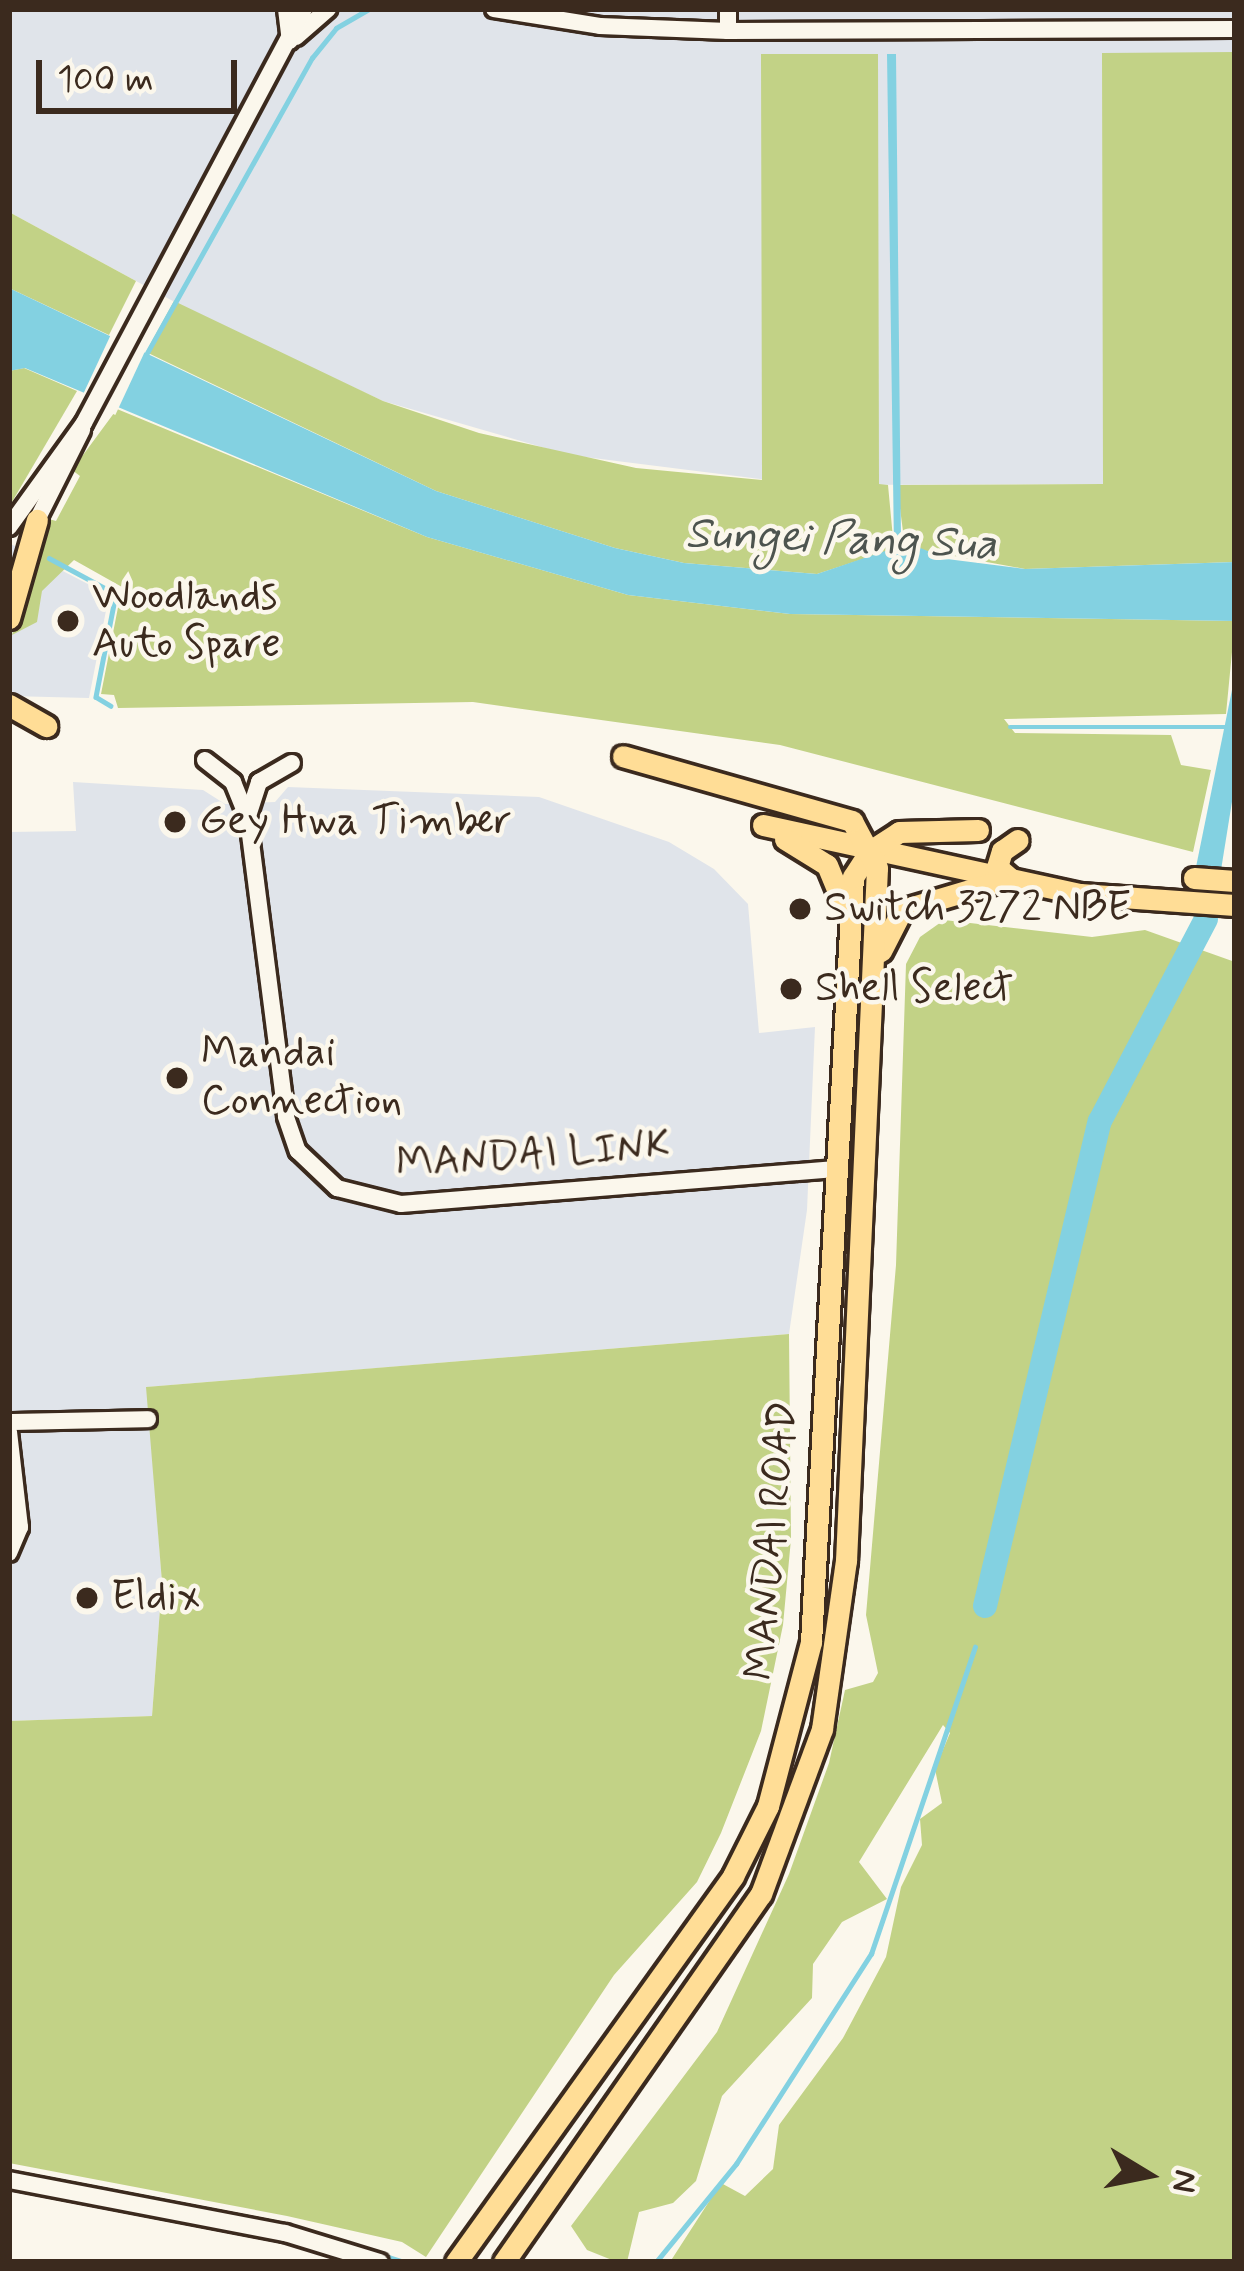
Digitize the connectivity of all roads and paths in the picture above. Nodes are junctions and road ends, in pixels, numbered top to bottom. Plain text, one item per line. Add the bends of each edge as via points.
1 (286, 9) edge
2 (304, 9) edge
3 (328, 9) edge
4 (494, 9) edge
5 (728, 9) edge
6 (1235, 29) edge
7 (728, 31) junction
8 (290, 42) junction
9 (88, 416) junction
10 (37, 520) joint
11 (9, 527) edge
12 (9, 618) edge
13 (9, 705) edge
14 (46, 726) dead end
15 (622, 756) dead end
16 (205, 760) dead end
17 (292, 763) dead end
18 (248, 818) junction
19 (978, 830) dead end
20 (798, 833) junction
21 (1018, 840) dead end
22 (870, 850) junction
23 (1194, 878) dead end
24 (1010, 881) junction
25 (1230, 881) edge
26 (840, 884) junction
27 (1229, 905) edge
28 (847, 942) junction
29 (873, 974) junction
30 (839, 1169) junction
31 (148, 1419) dead end
32 (9, 1422) edge
33 (853, 1422) junction
34 (9, 1432) edge
35 (824, 1446) junction
36 (9, 1552) edge
37 (573, 2095) junction
38 (619, 2107) junction
39 (9, 2180) edge
40 (380, 2262) edge
41 (456, 2262) edge
42 (504, 2262) edge

1 - 8 street
2 - 8 street
3 - 8 street
4 - 7 street via 600,26
5 - 7 street
6 - 7 street
8 - 9 street
9 - 10 street via 77,453
9 - 11 street
10 - 12 main road
13 - 14 main road
15 - 22 main road via 852,821
16 - 18 street, MANDAI LINK via 233,782
17 - 18 street via 259,782
18 - 30 street, MANDAI LINK via 286,1117 298,1150 337,1188 401,1204
19 - 22 main road via 914,829
20 - 22 main road
20 - 26 main road via 825,851
20 - 26 main road via 763,825 820,858
21 - 24 main road via 997,867
22 - 24 main road
22 - 28 main road via 853,877
22 - 29 main road, MANDAI ROAD via 877,868
23 - 25 main road
24 - 27 main road
24 - 29 main road via 902,910
26 - 28 main road
28 - 30 main road, MANDAI ROAD
29 - 33 main road, MANDAI ROAD
30 - 35 main road, MANDAI ROAD
31 - 32 street
33 - 35 main road via 839,1444
33 - 38 main road, MANDAI ROAD via 841,1616 822,1730 796,1813 761,1894
34 - 36 street via 20,1527
35 - 37 main road, MANDAI ROAD via 811,1642 768,1806 733,1876
37 - 38 main road via 607,2084
37 - 41 main road, MANDAI ROAD
38 - 42 main road, MANDAI ROAD
39 - 40 street via 285,2233

